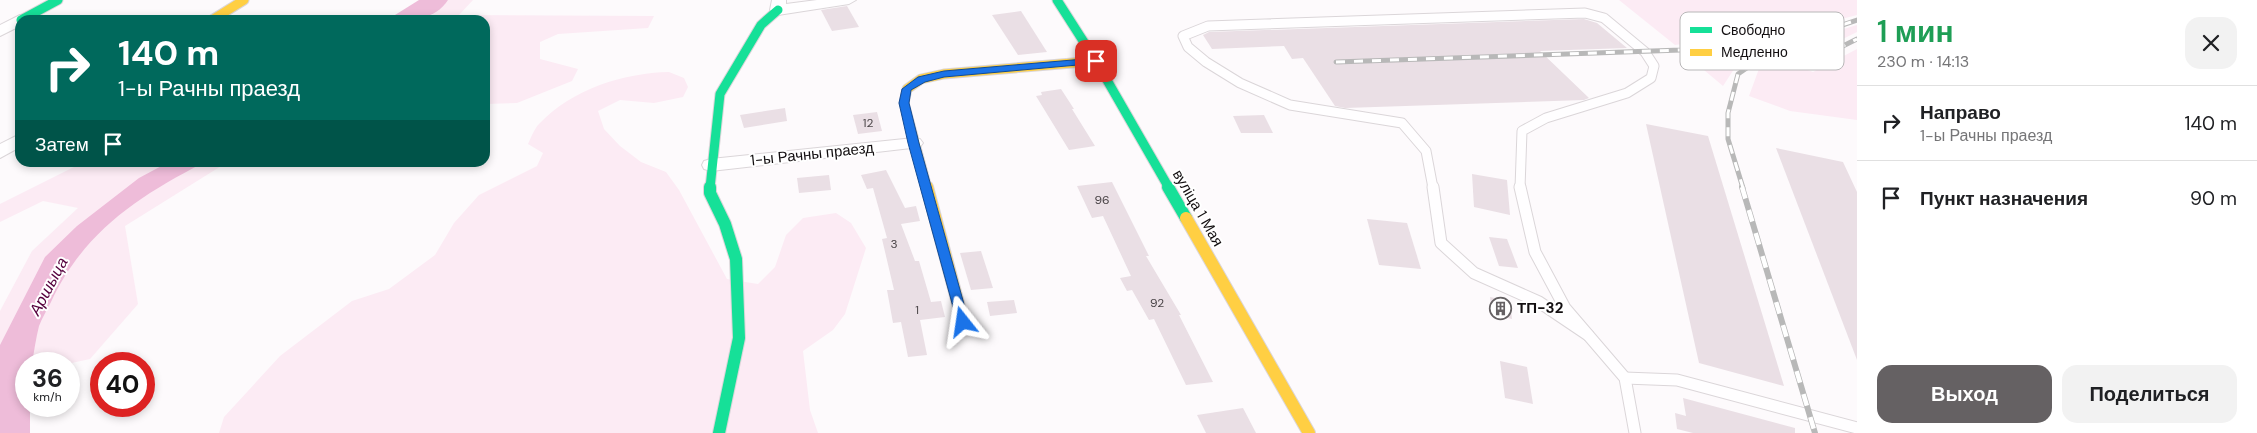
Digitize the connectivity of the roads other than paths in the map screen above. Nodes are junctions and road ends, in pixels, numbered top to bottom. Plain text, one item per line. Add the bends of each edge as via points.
1 (58, 0) edge
2 (244, 0) edge
3 (849, 0) edge
4 (1057, 0) edge
5 (778, 5) edge
6 (30, 15) edge
7 (220, 15) edge
8 (15, 23) edge
9 (0, 31) edge
10 (1096, 61) junction
11 (15, 142) edge
12 (914, 143) junction
13 (0, 152) edge
14 (711, 164) junction
15 (963, 322) dead end
16 (1588, 335) junction
17 (1625, 378) junction
18 (1857, 428) edge
19 (719, 433) edge
20 (1309, 433) edge
21 (1635, 433) edge

1 - 6 street
2 - 7 street
3 - 5 street
4 - 10 street, вуліца 1 Мая
5 - 14 street via 761,26 720,94
8 - 9 street
10 - 12 street via 944,74 921,80 907,89 904,103
10 - 20 street, вуліца 1 Мая
11 - 13 street
12 - 14 street, 1-ы Рачны праезд
12 - 15 street
14 - 19 street via 710,193 725,224 736,259 738,338
16 - 16 lane via 1539,302 1474,273 1441,243 1426,151 1402,123 1290,105 1240,83 1206,62 1188,47 1184,36 1208,26 1585,13 1604,18 1645,52 1654,66 1651,78 1640,87 1604,102 1546,118 1522,131 1519,182 1535,252 1565,308
16 - 17 lane
17 - 18 lane via 1677,380
17 - 21 lane

